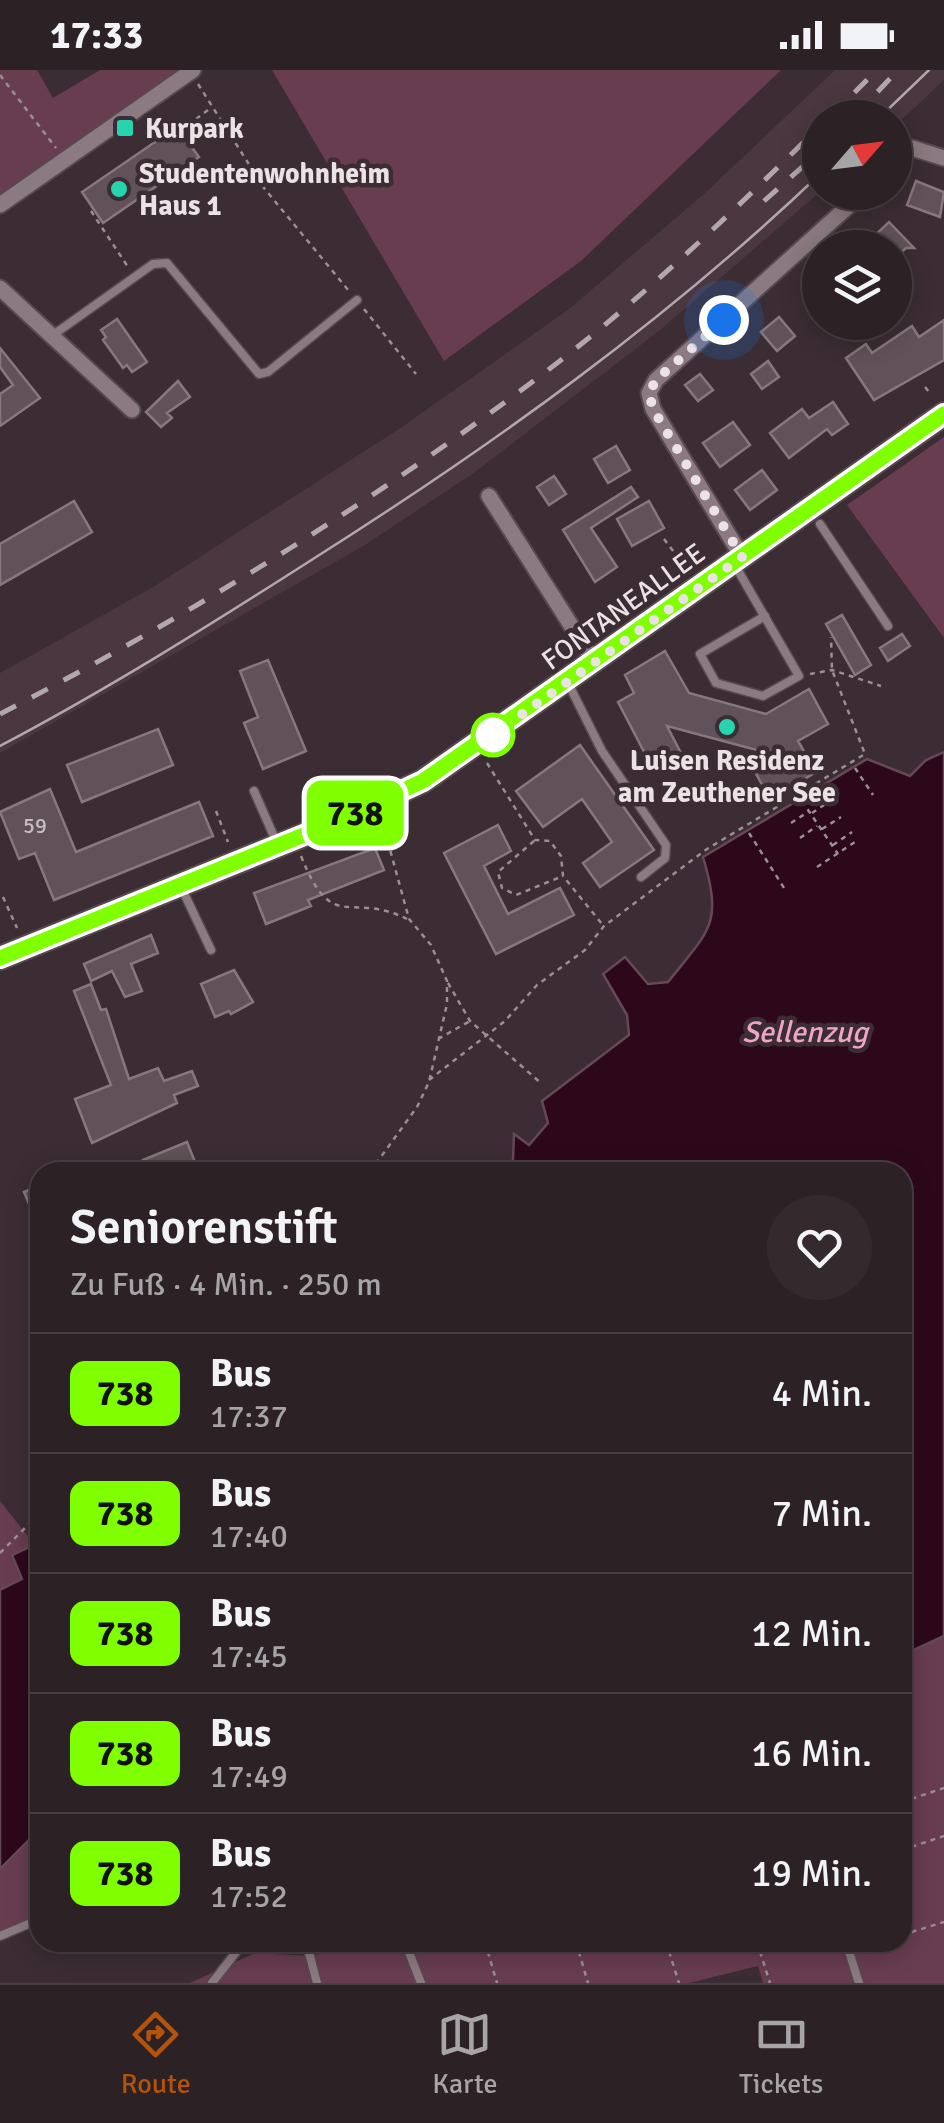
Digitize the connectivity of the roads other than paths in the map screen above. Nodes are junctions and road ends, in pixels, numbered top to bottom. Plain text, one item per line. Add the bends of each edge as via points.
1 (191, 70) edge
2 (912, 148) edge
3 (944, 158) edge
4 (0, 204) edge
5 (844, 210) edge
6 (0, 288) edge
7 (357, 300) road end
8 (51, 337) junction
9 (132, 410) dead end
10 (944, 414) edge
11 (489, 496) dead end
12 (820, 524) dead end
13 (737, 560) junction
14 (765, 616) junction
15 (888, 626) dead end
16 (595, 663) junction
17 (568, 683) junction
18 (254, 791) dead end
19 (286, 842) junction
20 (641, 877) dead end
21 (180, 885) junction
22 (212, 950) dead end
23 (0, 958) edge
24 (30, 1923) edge
25 (0, 1936) edge
26 (236, 1952) edge
27 (309, 1952) edge
28 (408, 1952) edge
29 (849, 1952) edge
30 (212, 1983) edge
31 (318, 1983) edge
32 (421, 1983) edge
33 (859, 1983) edge

1 - 4 street
2 - 3 street
5 - 13 street via 649,393
6 - 8 street
7 - 8 lane via 259,374 166,262 134,276
8 - 9 street
10 - 13 main road, FONTANEALLEE
11 - 16 street
12 - 15 lane
13 - 14 lane
13 - 16 main road, FONTANEALLEE
14 - 14 lane via 798,676 763,696 716,683 700,654
16 - 17 main road, FONTANEALLEE
17 - 19 main road, FONTANEALLEE via 380,810
17 - 20 lane via 602,751 666,844 665,858
18 - 19 lane
19 - 21 main road, FONTANEALLEE
21 - 22 lane
21 - 23 main road, FONTANEALLEE
24 - 25 lane
26 - 30 lane
27 - 31 lane
28 - 32 lane
29 - 33 lane

